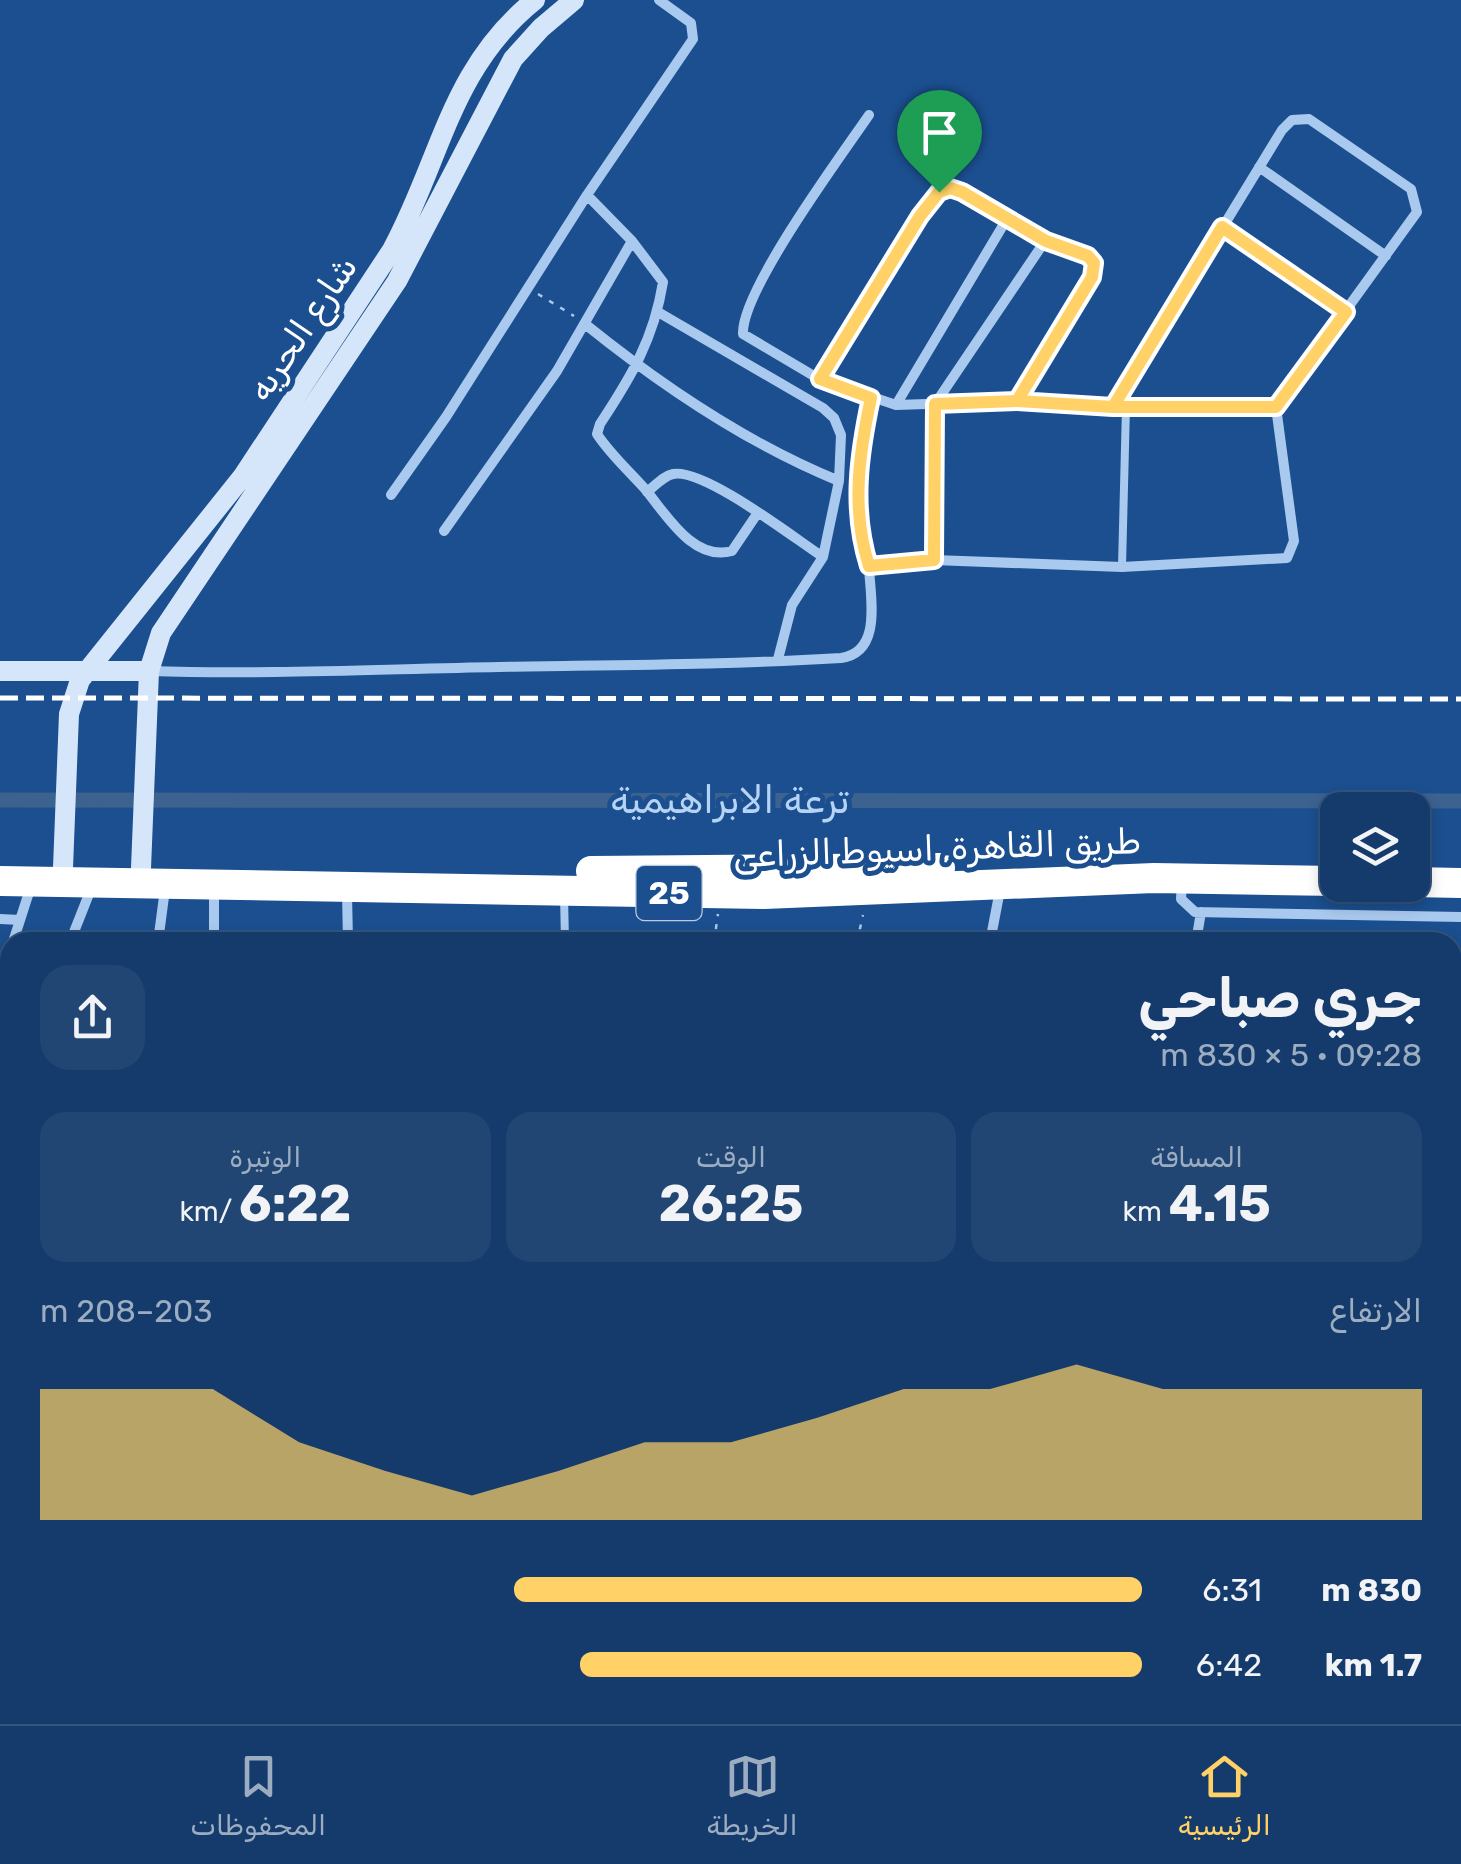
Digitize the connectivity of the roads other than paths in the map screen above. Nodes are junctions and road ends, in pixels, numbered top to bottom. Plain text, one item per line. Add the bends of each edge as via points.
1 (535, 0) edge
2 (574, 0) edge
3 (659, 0) edge
4 (869, 115) dead end
5 (440, 142) junction
6 (464, 152) junction
7 (1260, 166) junction
8 (587, 195) junction
9 (1008, 217) junction
10 (1222, 227) junction
11 (632, 241) junction
12 (1046, 241) junction
13 (1386, 256) junction
14 (658, 312) junction
15 (1346, 312) junction
16 (586, 324) junction
17 (638, 366) junction
18 (820, 379) junction
19 (871, 398) junction
20 (1017, 401) junction
21 (896, 404) junction
22 (935, 404) junction
23 (1113, 407) junction
24 (1126, 407) junction
25 (1276, 407) junction
26 (839, 481) junction
27 (647, 492) junction
28 (391, 495) dead end
29 (757, 514) junction
30 (444, 531) dead end
31 (823, 556) junction
32 (934, 560) junction
33 (869, 566) junction
34 (1122, 566) junction
35 (778, 659) junction
36 (0, 671) edge
37 (85, 672) junction
38 (150, 672) junction
39 (64, 854) junction
40 (150, 864) junction
41 (1430, 868) edge
42 (1461, 869) edge
43 (0, 870) edge
44 (1320, 871) edge
45 (1183, 872) junction
46 (1303, 874) junction
47 (1320, 877) edge
48 (0, 881) edge
49 (33, 881) junction
50 (1430, 882) edge
51 (93, 883) junction
52 (1461, 883) edge
53 (1002, 884) junction
54 (348, 886) junction
55 (214, 887) junction
56 (564, 891) junction
57 (1201, 912) junction
58 (1461, 918) edge
59 (0, 920) edge
60 (20, 920) junction
61 (16, 932) edge
62 (74, 932) edge
63 (157, 932) edge
64 (214, 932) edge
65 (348, 932) edge
66 (566, 932) edge
67 (992, 932) edge
68 (1198, 932) edge

1 - 5 main road, شارع الحريه via 480,56
2 - 6 main road, شارع الحريه via 513,60
3 - 8 street via 691,23 693,39
4 - 18 street via 775,255 744,317 743,334
5 - 6 main road
5 - 37 main road, شارع الحريه via 381,268 243,476
6 - 38 main road, شارع الحريه via 397,281 161,633
7 - 10 street
7 - 13 street
7 - 13 street via 1282,130 1301,118 1401,182 1416,197 1417,212
8 - 11 street
8 - 28 street
9 - 12 street
9 - 18 street via 962,192 939,192
9 - 21 street
10 - 15 street
10 - 23 street
11 - 14 street via 663,282
11 - 16 street
12 - 20 street via 1088,256 1095,270
12 - 22 street
13 - 15 street
14 - 17 street
14 - 26 street via 824,408 841,434
15 - 25 street
16 - 17 street
16 - 30 street
17 - 26 street via 769,447
17 - 27 street via 597,434
18 - 19 street
19 - 21 street
19 - 33 street via 857,496
20 - 22 street
20 - 23 street
21 - 22 street
22 - 32 lane
23 - 24 street
24 - 25 street
24 - 34 lane
25 - 34 street via 1294,541 1287,558
26 - 31 street
27 - 29 street via 674,474 694,476
27 - 29 street via 682,534 722,553 732,551
29 - 31 street
31 - 35 street via 792,605
32 - 33 street
32 - 34 street
33 - 35 street via 871,624 864,646 849,657
35 - 38 street
36 - 37 main road
37 - 38 main road
37 - 39 main road, شارع الحريه via 68,731
38 - 40 main road, شارع الحريه
39 - 40 highway, طريق القاهرة, اسيوط الزراعى / 25
39 - 43 highway, طريق القاهرة, اسيوط الزراعى / 25
40 - 45 highway, طريق القاهرة, اسيوط الزراعى / 25
40 - 51 highway, طريق القاهرة, اسيوط الزراعى / 25
40 - 55 highway, طريق القاهرة, اسيوط الزراعى / 25
40 - 63 street
41 - 42 highway
44 - 46 highway, طريق القاهرة, اسيوط الزراعى / 25
45 - 46 highway, طريق القاهرة, اسيوط الزراعى / 25
45 - 53 highway, طريق القاهرة, اسيوط الزراعى / 25
45 - 57 street via 1184,905
46 - 47 highway, طريق القاهرة, اسيوط الزراعى / 25
48 - 49 highway, طريق القاهرة, اسيوط الزراعى / 25
49 - 51 highway, طريق القاهرة, اسيوط الزراعى / 25
49 - 60 street
50 - 52 highway
51 - 62 street
53 - 56 highway, طريق القاهرة, اسيوط الزراعى / 25 via 720,894
53 - 67 street
54 - 55 highway, طريق القاهرة, اسيوط الزراعى / 25
54 - 56 highway, طريق القاهرة, اسيوط الزراعى / 25
54 - 65 street
55 - 64 street
56 - 66 lane
57 - 58 street
57 - 68 street
59 - 60 street
60 - 61 street

